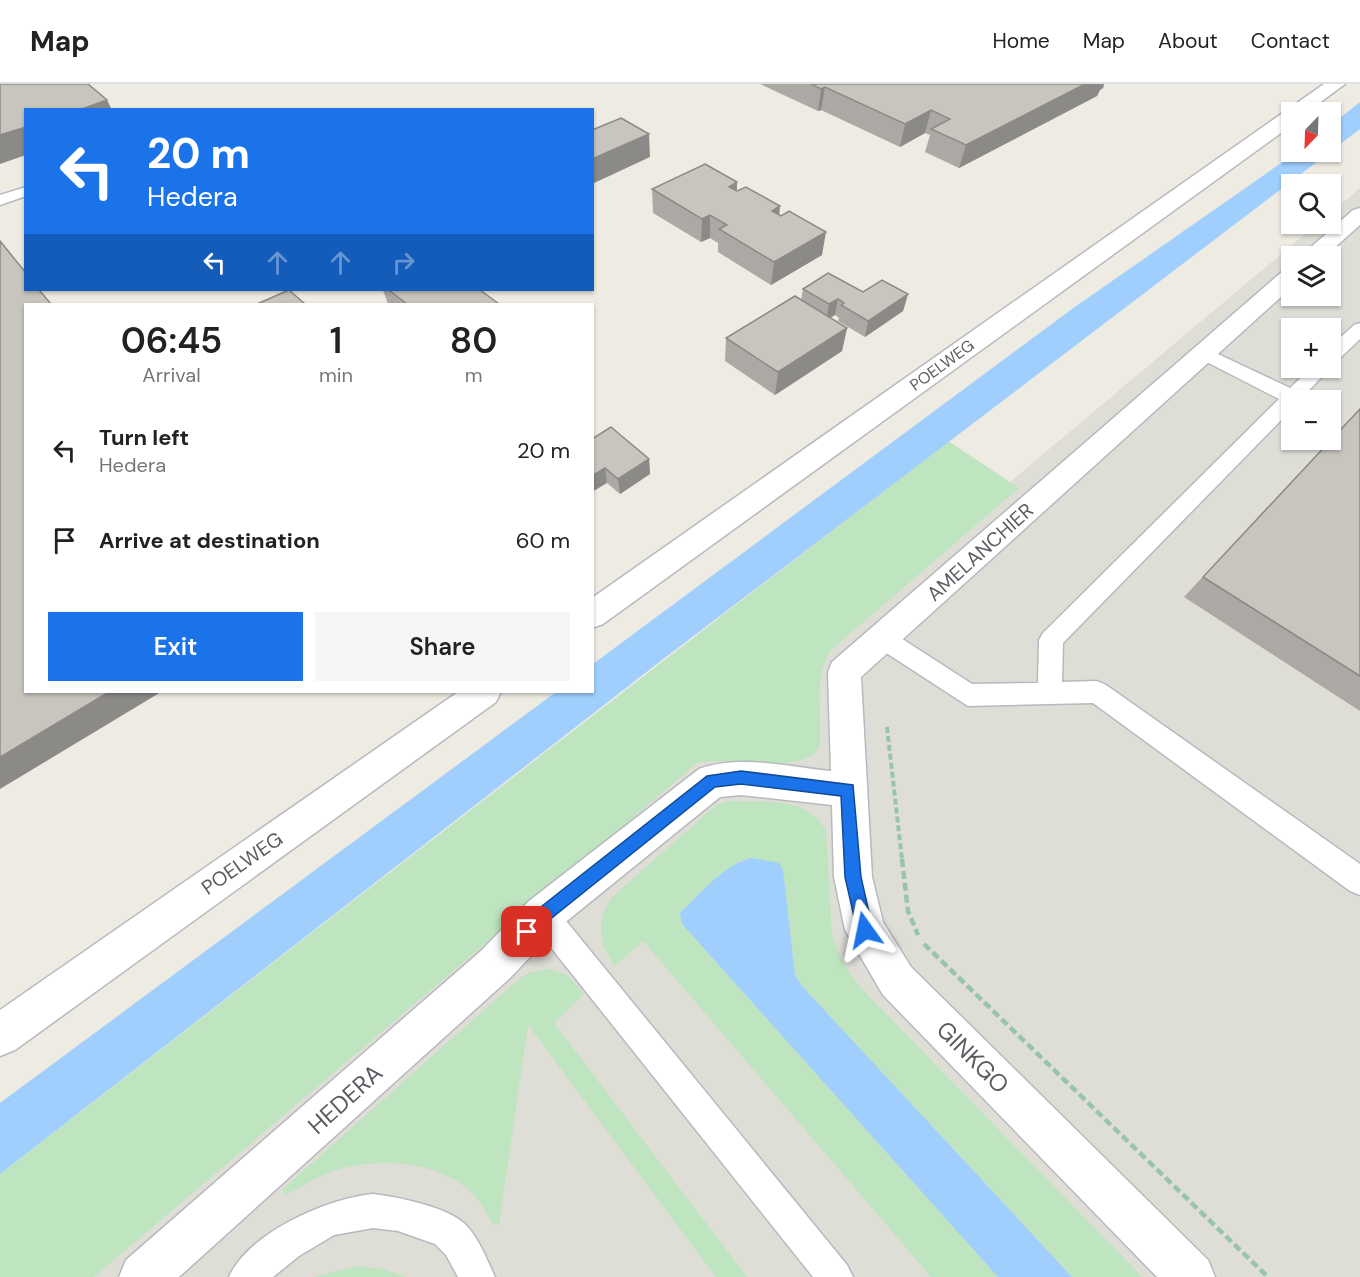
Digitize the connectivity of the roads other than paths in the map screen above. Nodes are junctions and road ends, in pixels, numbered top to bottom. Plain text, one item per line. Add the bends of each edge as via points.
1 (1336, 84) edge
2 (1310, 102) edge
3 (1281, 124) edge
4 (24, 192) edge
5 (0, 200) edge
6 (1360, 214) edge
7 (1323, 246) edge
8 (1281, 285) edge
9 (1360, 329) edge
10 (1341, 347) edge
11 (1203, 353) junction
12 (1312, 378) edge
13 (1299, 390) edge
14 (1281, 392) edge
15 (1281, 408) edge
16 (594, 614) edge
17 (882, 638) junction
18 (483, 693) edge
19 (1050, 693) junction
20 (848, 790) junction
21 (1360, 881) edge
22 (543, 915) junction
23 (0, 1035) edge
24 (143, 1277) edge
25 (248, 1277) edge
26 (477, 1277) edge
27 (836, 1277) edge
28 (1191, 1277) edge

1 - 2 street
3 - 16 street, POELWEG
4 - 5 lane
6 - 7 street
8 - 11 street, AMELANCHIER
9 - 10 lane
11 - 14 lane
11 - 17 street, AMELANCHIER
12 - 13 lane
15 - 19 lane via 1051,640
17 - 19 lane via 968,695
17 - 20 street, AMELANCHIER via 844,672
18 - 23 street, POELWEG
19 - 21 lane via 1097,692
20 - 22 street, HEDERA via 741,778 712,781
20 - 28 street, GINKGO via 853,877 865,930 897,981
22 - 24 street, HEDERA via 496,964
22 - 27 lane
25 - 26 lane via 278,1249 317,1223 364,1210 403,1213 451,1235

